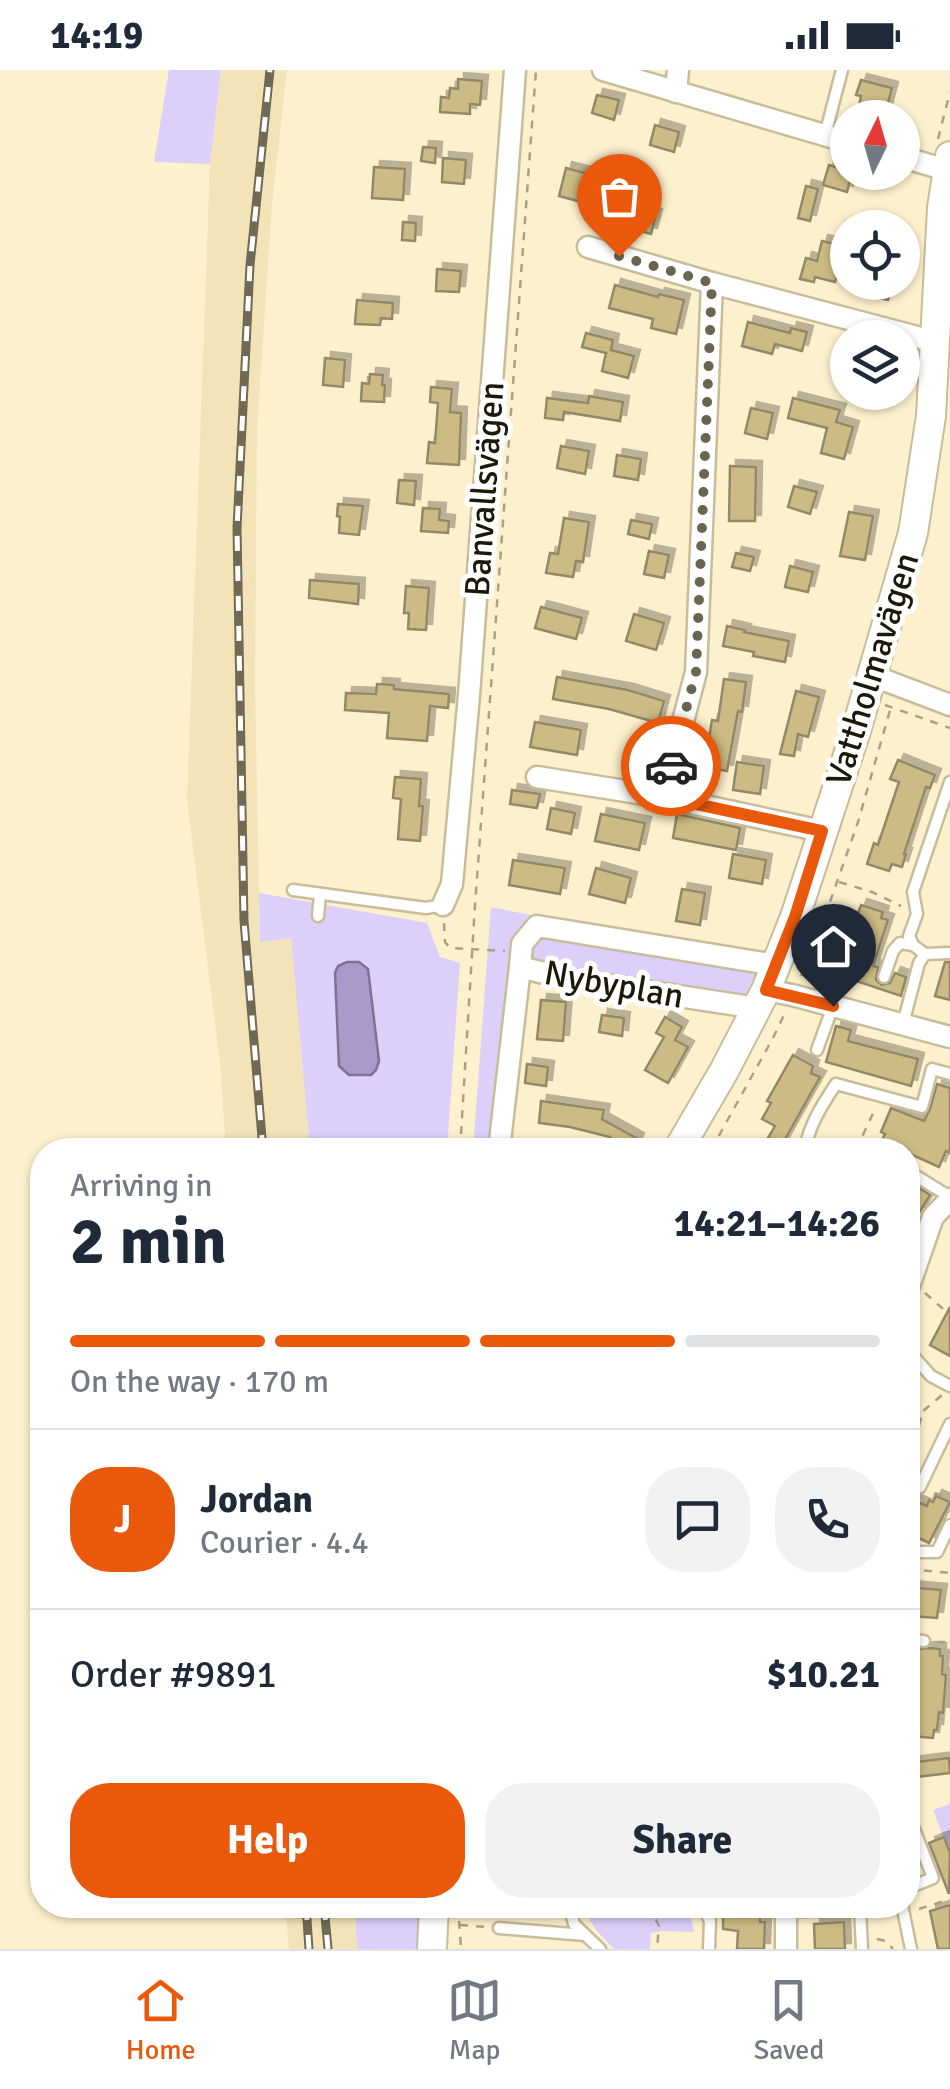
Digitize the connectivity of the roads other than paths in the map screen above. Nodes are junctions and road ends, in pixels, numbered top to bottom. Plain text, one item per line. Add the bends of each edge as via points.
1 (515, 70) edge
2 (603, 70) edge
3 (678, 70) edge
4 (842, 70) edge
5 (676, 92) junction
6 (825, 135) junction
7 (830, 137) edge
8 (920, 158) edge
9 (947, 158) edge
10 (588, 247) dead end
11 (712, 283) junction
12 (936, 342) junction
13 (868, 686) junction
14 (950, 705) edge
15 (538, 777) dead end
16 (950, 782) edge
17 (663, 797) junction
18 (945, 812) edge
19 (822, 831) junction
20 (293, 890) dead end
21 (320, 894) junction
22 (442, 905) joint
23 (318, 916) dead end
24 (913, 945) junction
25 (925, 954) junction
26 (950, 954) edge
27 (520, 966) junction
28 (884, 977) dead end
29 (766, 988) junction
30 (833, 1006) junction
31 (903, 1024) junction
32 (950, 1037) edge
33 (817, 1050) dead end
34 (950, 1074) edge
35 (500, 1138) edge
36 (685, 1138) edge
37 (807, 1138) edge
38 (920, 1179) edge
39 (950, 1198) edge
40 (920, 1255) edge
41 (920, 1364) edge
42 (949, 1386) edge
43 (950, 1424) edge
44 (920, 1487) edge
45 (950, 1525) edge
46 (920, 1552) edge
47 (920, 1641) edge
48 (924, 1641) dead end
49 (920, 1844) edge
50 (920, 1883) edge
51 (433, 1918) edge
52 (572, 1918) edge
53 (708, 1918) edge
54 (786, 1918) edge
55 (862, 1918) edge
56 (905, 1918) edge
57 (499, 1928) road end
58 (584, 1935) junction
59 (861, 1943) edge
60 (432, 1949) edge
61 (600, 1949) edge
62 (709, 1949) edge
63 (786, 1949) edge
64 (911, 1949) edge

1 - 22 street, Banvallsvägen via 469,695 452,884
2 - 5 street
3 - 5 street
4 - 6 lane
5 - 6 street
6 - 7 street
8 - 9 street
9 - 12 main road, Vattholmavägen
10 - 11 street
11 - 12 street
11 - 17 street via 696,672
12 - 13 main road, Vattholmavägen via 913,533
13 - 14 street
13 - 19 main road, Vattholmavägen
15 - 17 street
16 - 18 lane
17 - 19 street
18 - 24 lane via 913,892
19 - 29 main road, Vattholmavägen
20 - 21 lane
21 - 22 lane
21 - 23 lane
24 - 25 lane
24 - 28 lane via 900,943
25 - 26 lane
25 - 31 lane
27 - 29 street, Nybyplan via 568,979
27 - 29 street, Nybyplan via 522,944 538,926
27 - 35 street
29 - 30 street
29 - 36 main road, Vattholmavägen
30 - 31 street
30 - 33 lane
31 - 32 street
34 - 37 lane via 932,1070 922,1106 836,1084
38 - 39 lane
39 - 40 street via 933,1217
41 - 42 lane
43 - 44 lane
45 - 46 lane via 937,1552
47 - 48 lane
49 - 50 lane via 933,1878
51 - 60 main road
52 - 58 lane
53 - 62 lane
54 - 63 street
55 - 59 lane
56 - 64 lane
57 - 58 lane
58 - 61 lane

